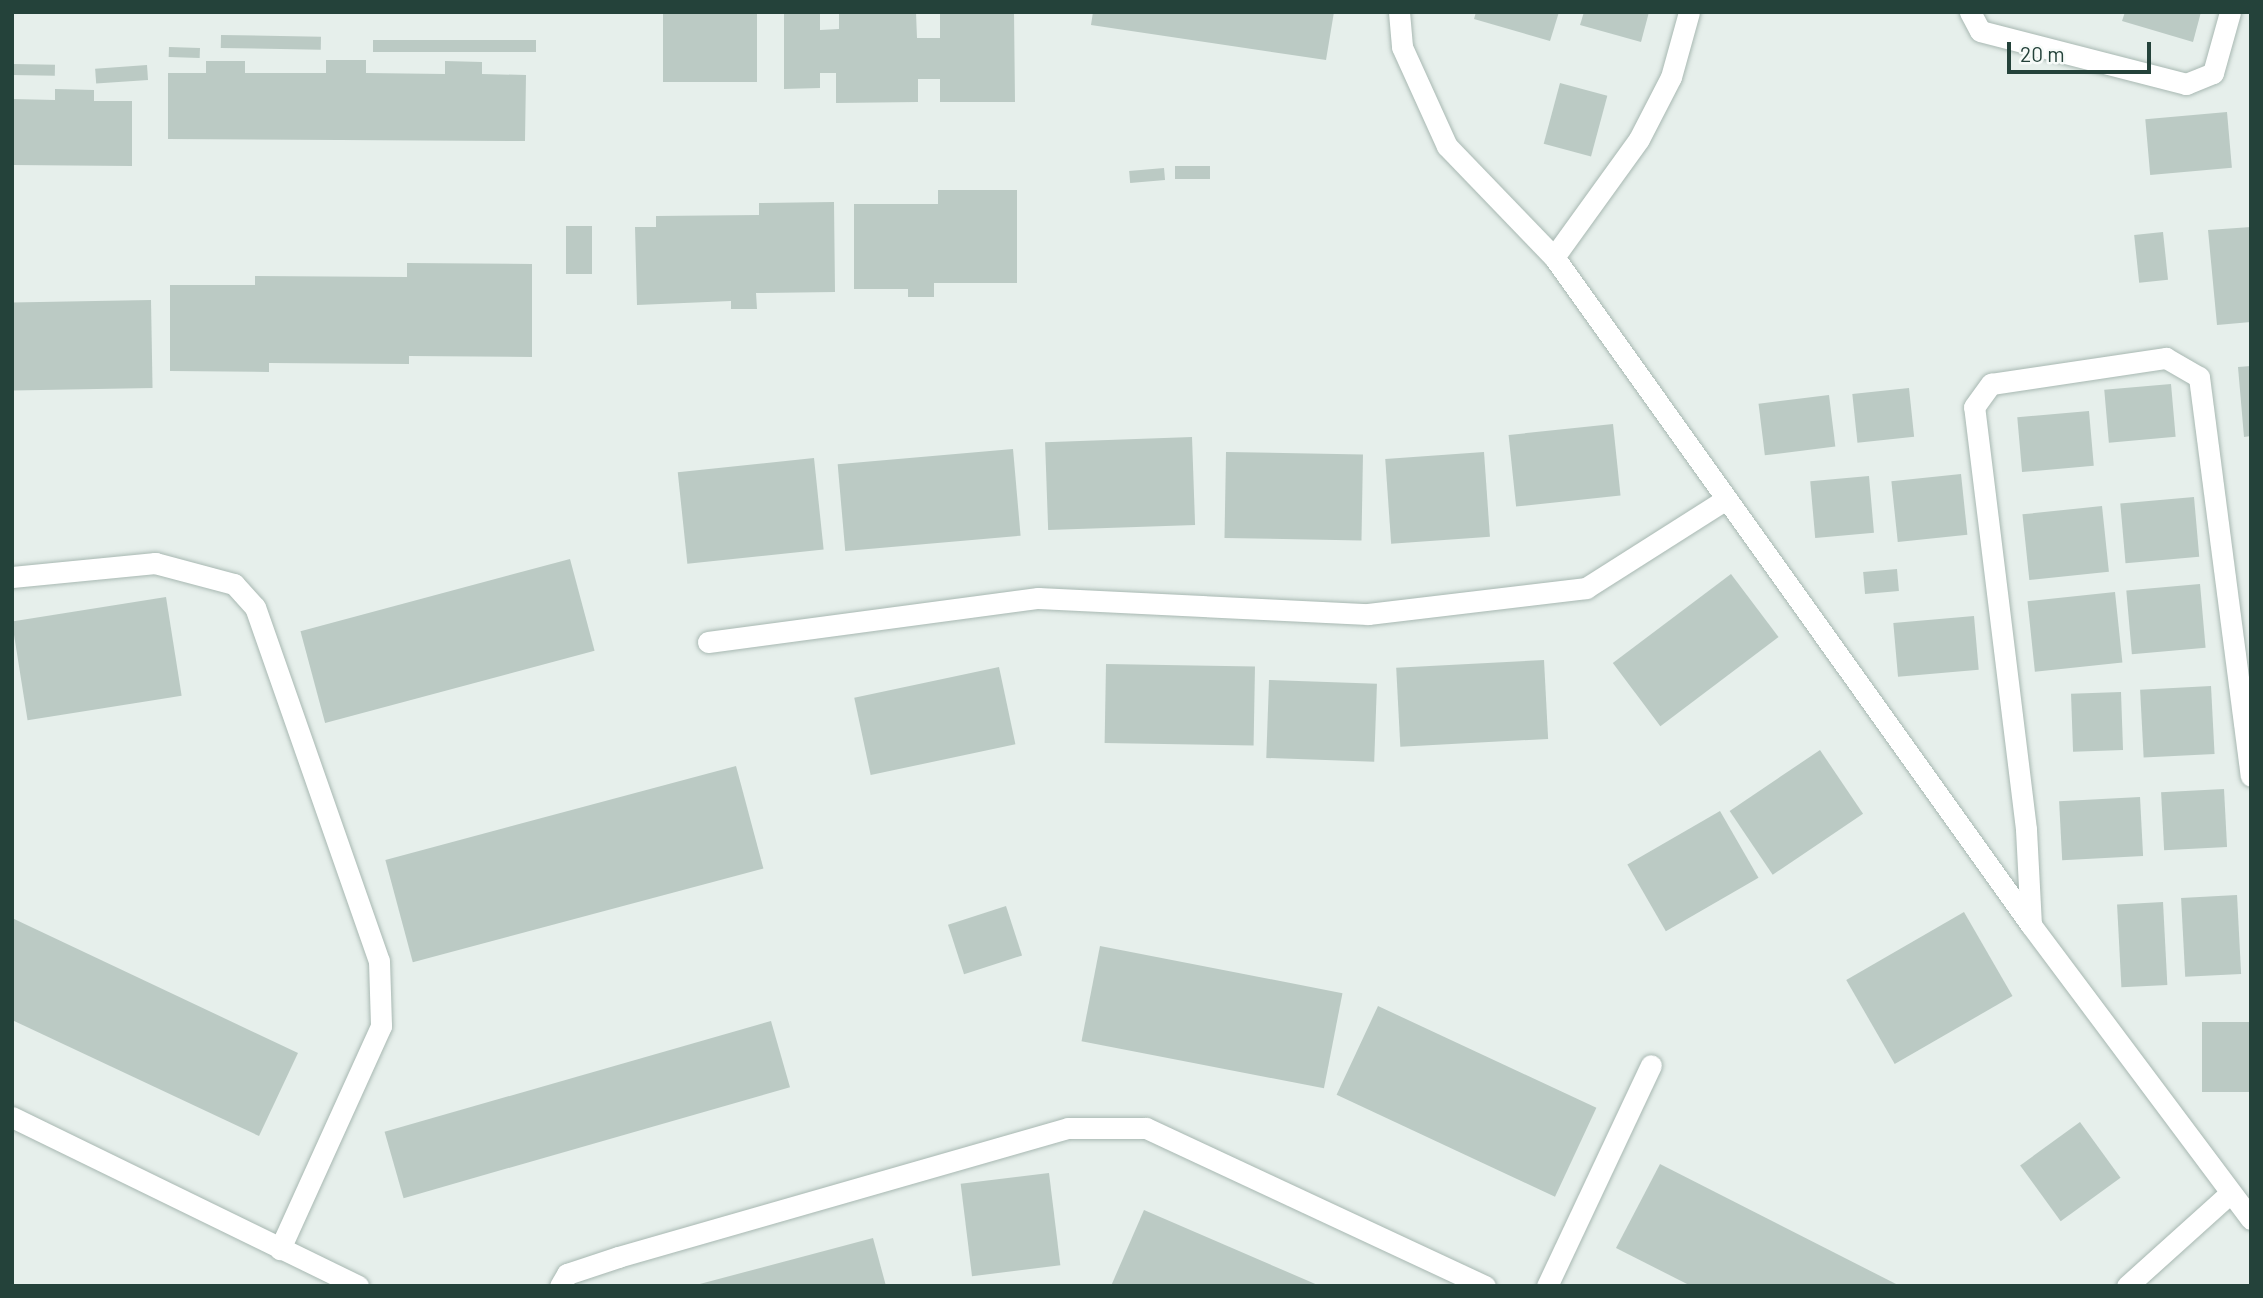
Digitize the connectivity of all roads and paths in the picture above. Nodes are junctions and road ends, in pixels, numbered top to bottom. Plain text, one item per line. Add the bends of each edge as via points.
1 (1399, 12) edge
2 (1689, 12) edge
3 (1970, 12) edge
4 (2230, 12) edge
5 (1554, 257) junction
6 (1726, 499) junction
7 (12, 577) edge
8 (708, 642) dead end
9 (2251, 776) edge
10 (2031, 925) junction
11 (1651, 1065) dead end
12 (12, 1117) edge
13 (2228, 1195) junction
14 (2251, 1219) edge
15 (280, 1249) junction
16 (358, 1286) edge
17 (560, 1286) edge
18 (1485, 1286) edge
19 (1547, 1286) edge
20 (2127, 1286) edge

1 - 5 street via 1402,47 1447,146
2 - 5 street via 1671,77 1639,139
3 - 4 street via 1980,31 2186,84 2213,72
5 - 6 street
6 - 8 street via 1586,588 1368,614 1038,598
6 - 10 street
7 - 15 street via 155,563 234,584 255,607 379,961 381,1026
9 - 10 street via 2199,377 2166,358 1991,384 1974,407 2026,829
10 - 13 street
11 - 19 street
12 - 15 street
13 - 14 street
13 - 20 street
15 - 16 street
17 - 18 street via 567,1274 618,1257 1068,1128 1146,1128

